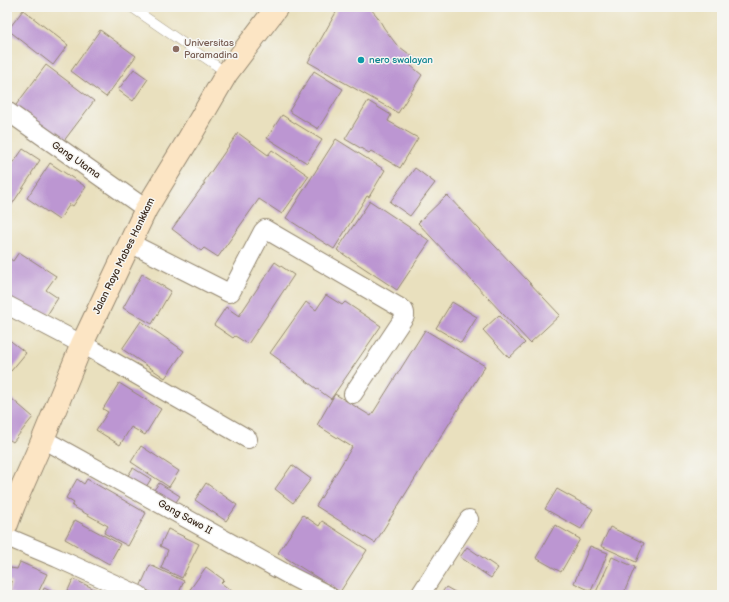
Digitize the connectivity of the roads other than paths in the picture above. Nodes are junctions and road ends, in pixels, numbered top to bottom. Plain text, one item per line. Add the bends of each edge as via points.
1 (131, 7) edge
2 (277, 7) edge
3 (227, 73) junction
4 (7, 111) edge
5 (146, 209) junction
6 (130, 243) junction
7 (7, 305) edge
8 (82, 344) junction
9 (353, 394) dead end
10 (43, 439) junction
11 (248, 439) dead end
12 (9, 510) edge
13 (469, 519) dead end
14 (7, 537) edge
15 (139, 595) edge
16 (328, 595) edge
17 (420, 595) edge

1 - 3 lane
2 - 3 main road, Jalan Raya Mabes Hankkam
3 - 5 main road, Jalan Raya Mabes Hankkam
4 - 5 street, Gang Utama
5 - 6 main road, Jalan Raya Mabes Hankkam
6 - 8 main road, Jalan Raya Mabes Hankkam
6 - 9 street via 229,294 265,230 404,310 405,316
7 - 8 street
8 - 10 main road, Jalan Raya Mabes Hankkam
8 - 11 street
10 - 12 main road, Jalan Raya Mabes Hankkam
10 - 16 street, Gang Sawo II
13 - 17 street
14 - 15 street

